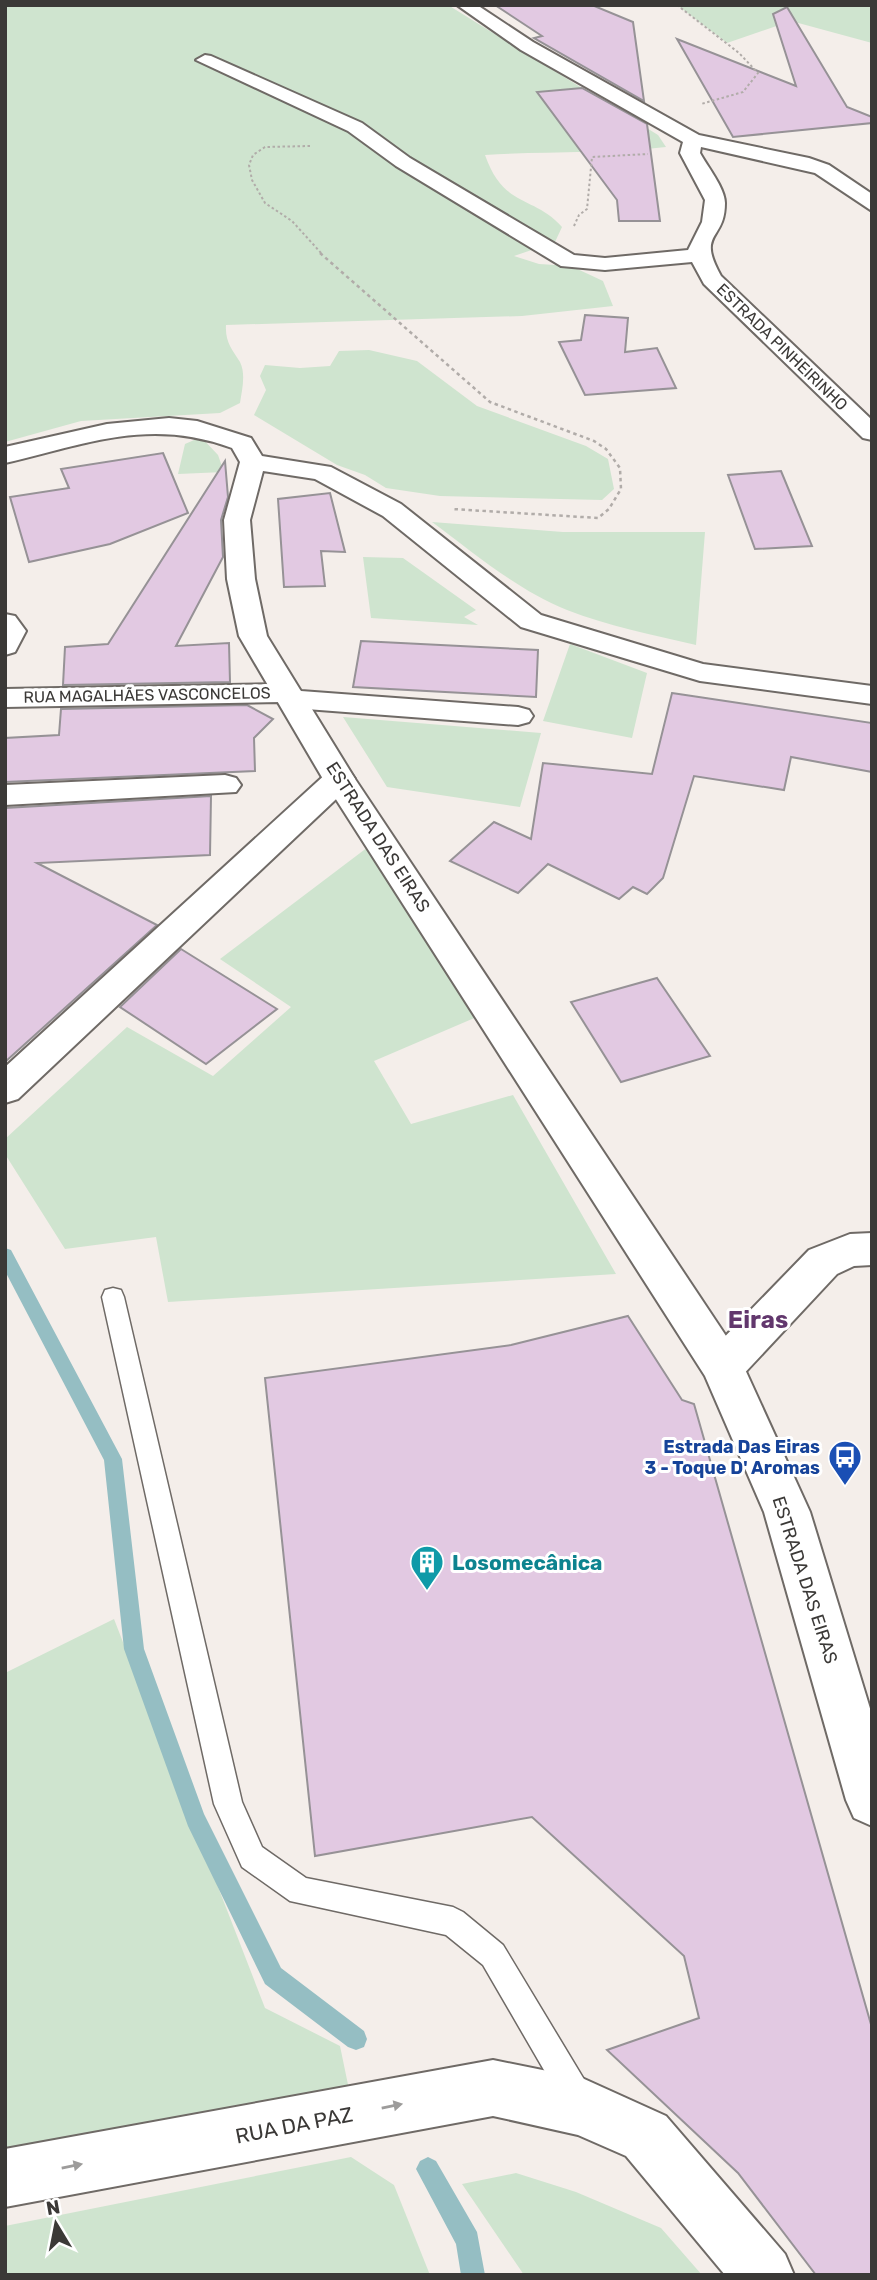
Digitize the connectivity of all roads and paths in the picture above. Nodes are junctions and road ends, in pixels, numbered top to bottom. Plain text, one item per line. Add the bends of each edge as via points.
1 (465, 5) edge
2 (677, 5) edge
3 (205, 60) dead end
4 (649, 113) junction
5 (313, 146) dead end
6 (691, 147) junction
7 (872, 205) edge
8 (699, 255) junction
9 (569, 261) junction
10 (872, 433) edge
11 (5, 455) edge
12 (253, 462) junction
13 (392, 510) junction
14 (5, 622) edge
15 (5, 646) edge
16 (872, 695) edge
17 (290, 696) junction
18 (5, 698) edge
19 (518, 716) dead end
20 (339, 779) junction
21 (225, 785) dead end
22 (5, 795) edge
23 (5, 1089) edge
24 (872, 1249) edge
25 (113, 1297) dead end
26 (723, 1367) junction
27 (872, 1800) edge
28 (582, 2107) junction
29 (5, 2178) edge
30 (764, 2275) edge

1 - 4 street via 527,46
2 - 4 path via 758,73 743,92 731,97
3 - 9 street via 355,127 403,162
4 - 6 street
5 - 13 path via 265,147 253,155 249,165 252,180 265,204 292,221 320,252 490,402 607,448 620,463 623,475 611,510 598,518
6 - 7 street via 802,162 822,169
6 - 8 street via 715,200
6 - 9 path via 592,157 587,209 574,226
8 - 9 street via 605,264
8 - 10 street, ESTRADA PINHEIRINHO via 712,279
11 - 12 street via 133,428 170,425 202,429 242,443
12 - 13 street via 322,472
12 - 17 street, ESTRADA DAS EIRAS via 237,520 242,579 253,636
13 - 16 street via 531,621 700,672
14 - 15 street via 12,631
17 - 18 street, RUA MAGALHÃES VASCONCELOS
17 - 19 street, RUA MAGALHÃES VASCONCELOS
17 - 20 street, ESTRADA DAS EIRAS
20 - 23 street
20 - 26 street, ESTRADA DAS EIRAS
21 - 22 street
24 - 26 street via 850,1250 823,1262
25 - 28 lane via 228,1804 252,1857 300,1891 453,1922 494,1955
26 - 27 street, ESTRADA DAS EIRAS via 787,1512
29 -> 28 street, RUA DA PAZ via 493,2088
28 - 30 street, RUA DA PAZ via 646,2136

